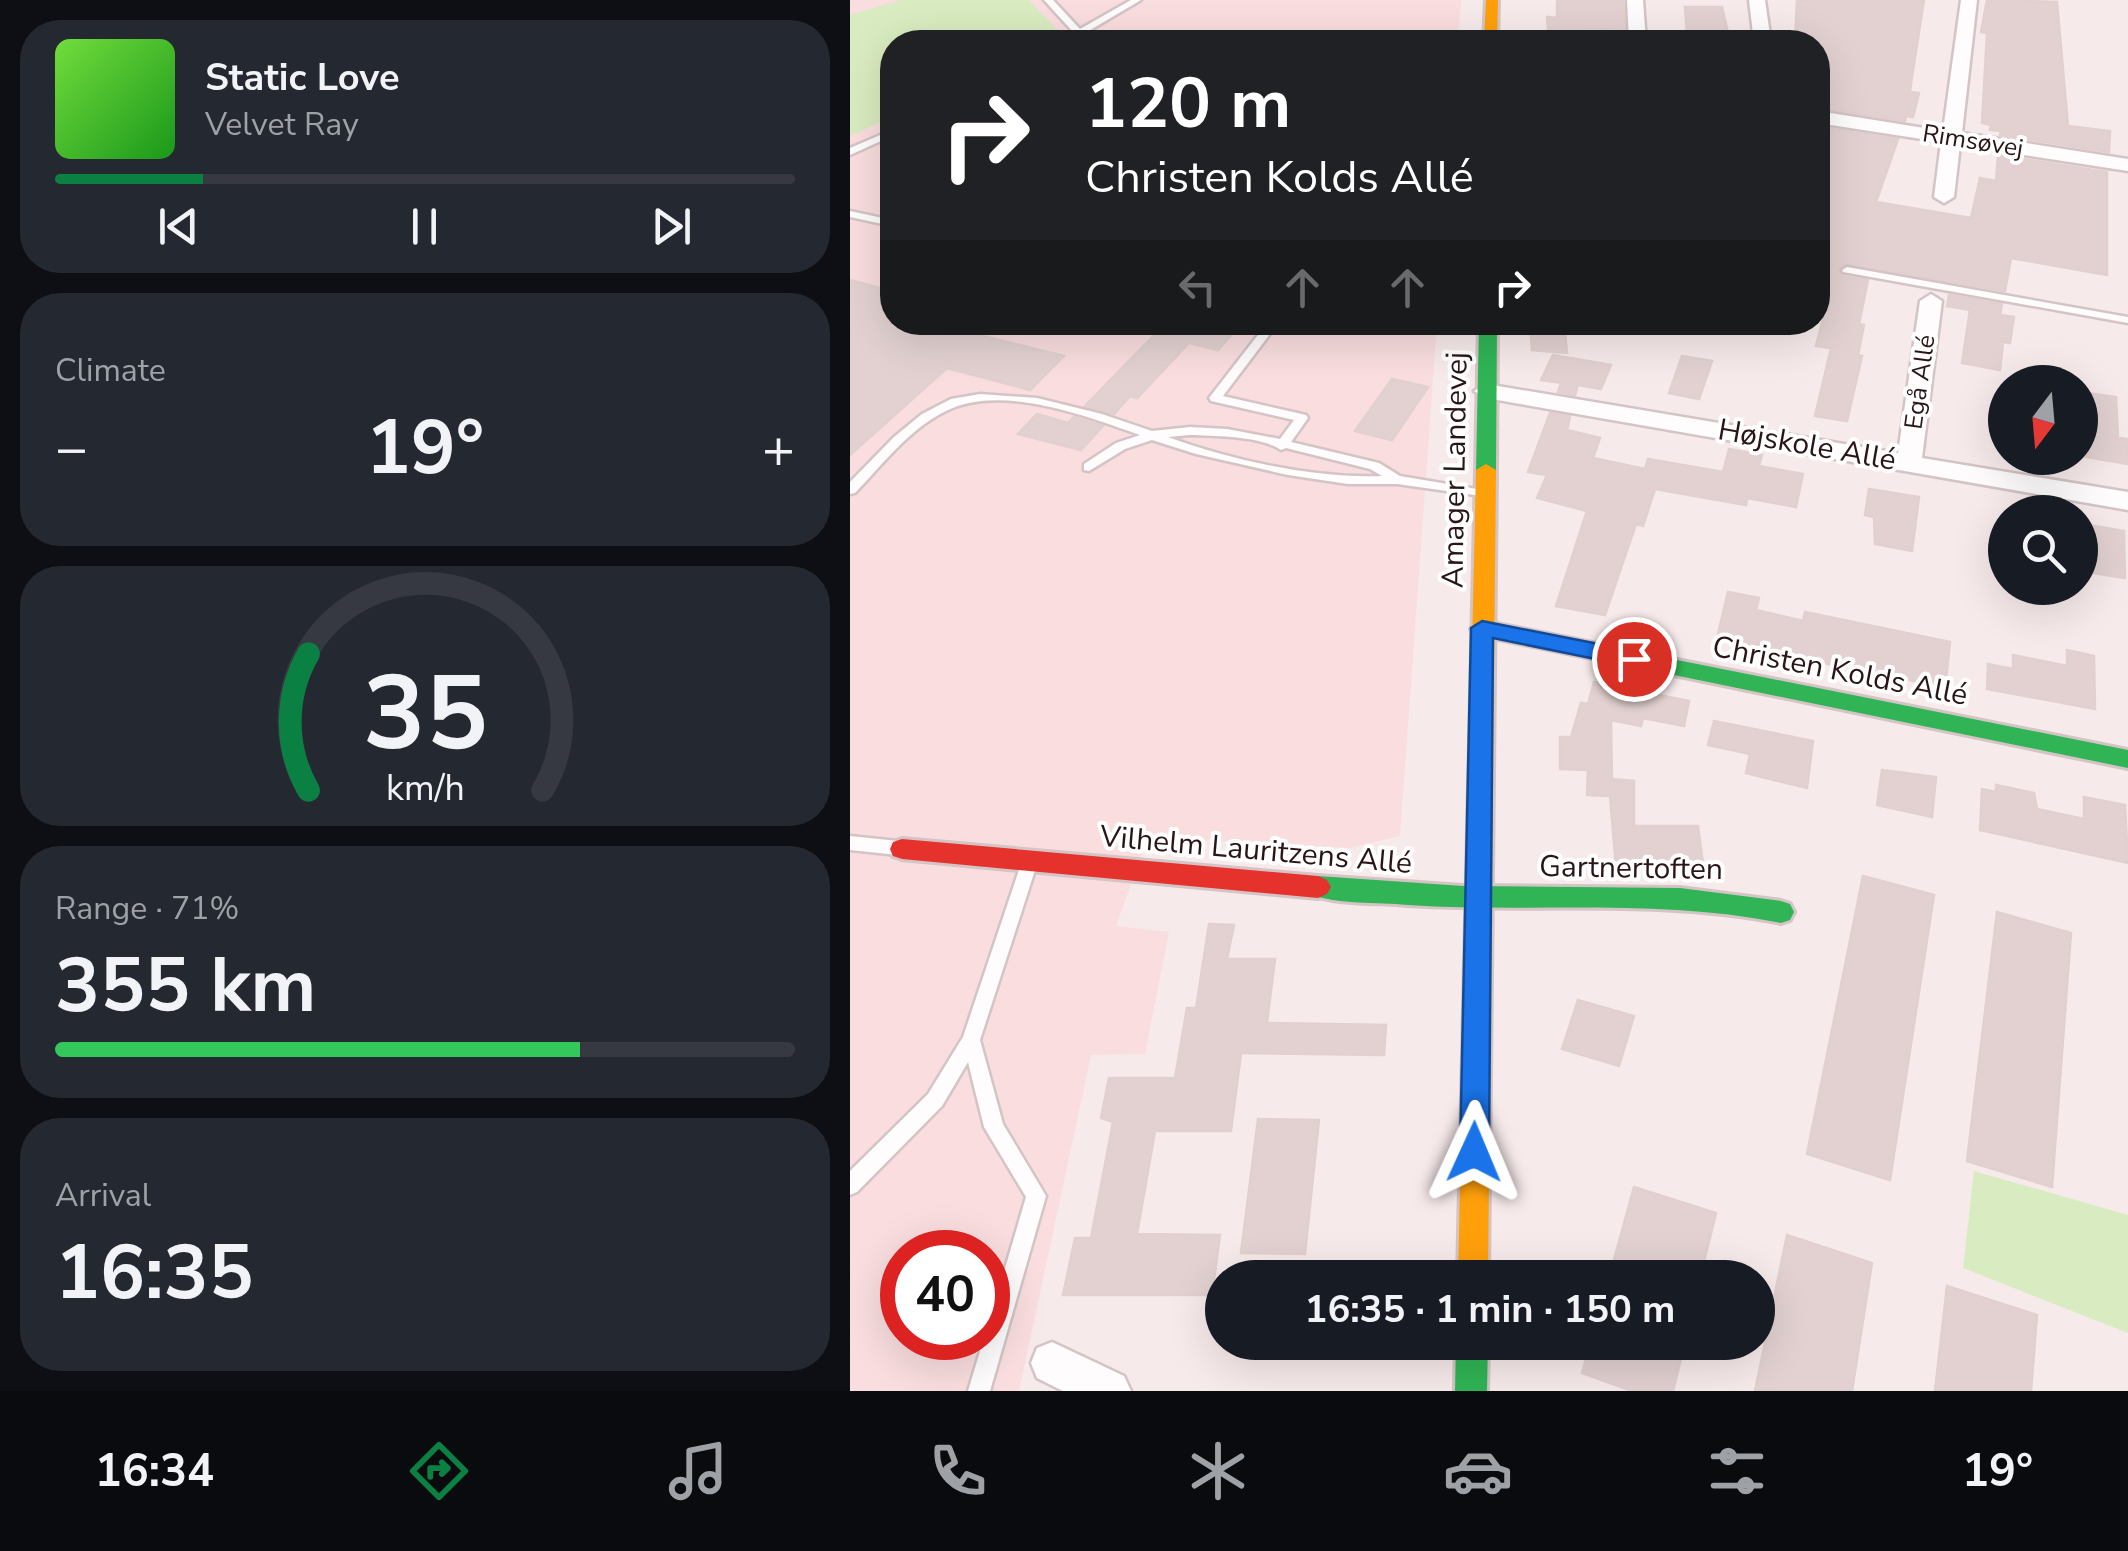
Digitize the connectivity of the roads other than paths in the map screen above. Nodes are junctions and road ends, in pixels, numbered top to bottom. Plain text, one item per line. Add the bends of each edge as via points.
1 (1048, 0) edge
2 (1137, 0) edge
3 (1492, 0) edge
4 (1635, 0) edge
5 (1756, 0) edge
6 (1969, 0) edge
7 (1076, 30) edge
8 (1087, 30) edge
9 (1491, 30) edge
10 (1637, 30) edge
11 (1761, 30) edge
12 (1830, 118) edge
13 (1950, 137) junction
14 (880, 138) edge
15 (850, 152) edge
16 (2128, 165) edge
17 (1944, 198) dead end
18 (850, 214) edge
19 (880, 220) edge
20 (1847, 270) dead end
21 (1931, 301) dead end
22 (2128, 320) edge
23 (1264, 335) edge
24 (1488, 335) edge
25 (1486, 390) junction
26 (1155, 434) junction
27 (1281, 446) junction
28 (1908, 463) junction
29 (1090, 467) dead end
30 (1397, 480) junction
31 (850, 490) edge
32 (1484, 494) junction
33 (2128, 501) edge
34 (1482, 628) junction
35 (2128, 759) edge
36 (850, 843) edge
37 (902, 849) joint
38 (1030, 861) junction
39 (1477, 897) junction
40 (1781, 912) dead end
41 (970, 1040) junction
42 (850, 1185) edge
43 (1472, 1260) edge
44 (1472, 1360) edge
45 (1052, 1363) dead end
46 (980, 1391) edge
47 (1109, 1391) edge
48 (1471, 1391) edge

1 - 7 lane
2 - 8 lane
3 - 9 street
4 - 10 street
5 - 11 street
6 - 13 street
12 - 13 street, Rimsøvej
13 - 16 street, Rimsøvej
13 - 17 street
14 - 15 lane
18 - 19 lane
20 - 22 lane
21 - 28 street, Egå Allé
23 - 27 lane via 1215,398 1302,418
24 - 25 street, Amager Landevej
25 - 28 street, Højskole Allé
25 - 32 street, Amager Landevej
26 - 27 lane via 1194,427
26 - 29 lane via 1107,451
26 - 30 lane via 1362,484
26 - 31 lane via 1008,398 958,401 933,412
27 - 30 lane via 1374,466
28 - 33 street, Højskole Allé
30 - 32 lane
32 - 34 street, Amager Landevej
34 - 35 street, Christen Kolds Allé
34 - 39 street, Amager Landevej
36 - 37 lane, Vilhelm Lauritzens Allé
37 - 38 street, Vilhelm Lauritzens Allé
38 - 39 street, Vilhelm Lauritzens Allé
38 - 41 lane
39 - 40 street, Gartnertoften via 1690,894
39 - 43 street, Amager Landevej
41 - 42 lane via 935,1100
41 - 46 lane via 994,1127 1036,1196
44 - 48 street
45 - 47 street

